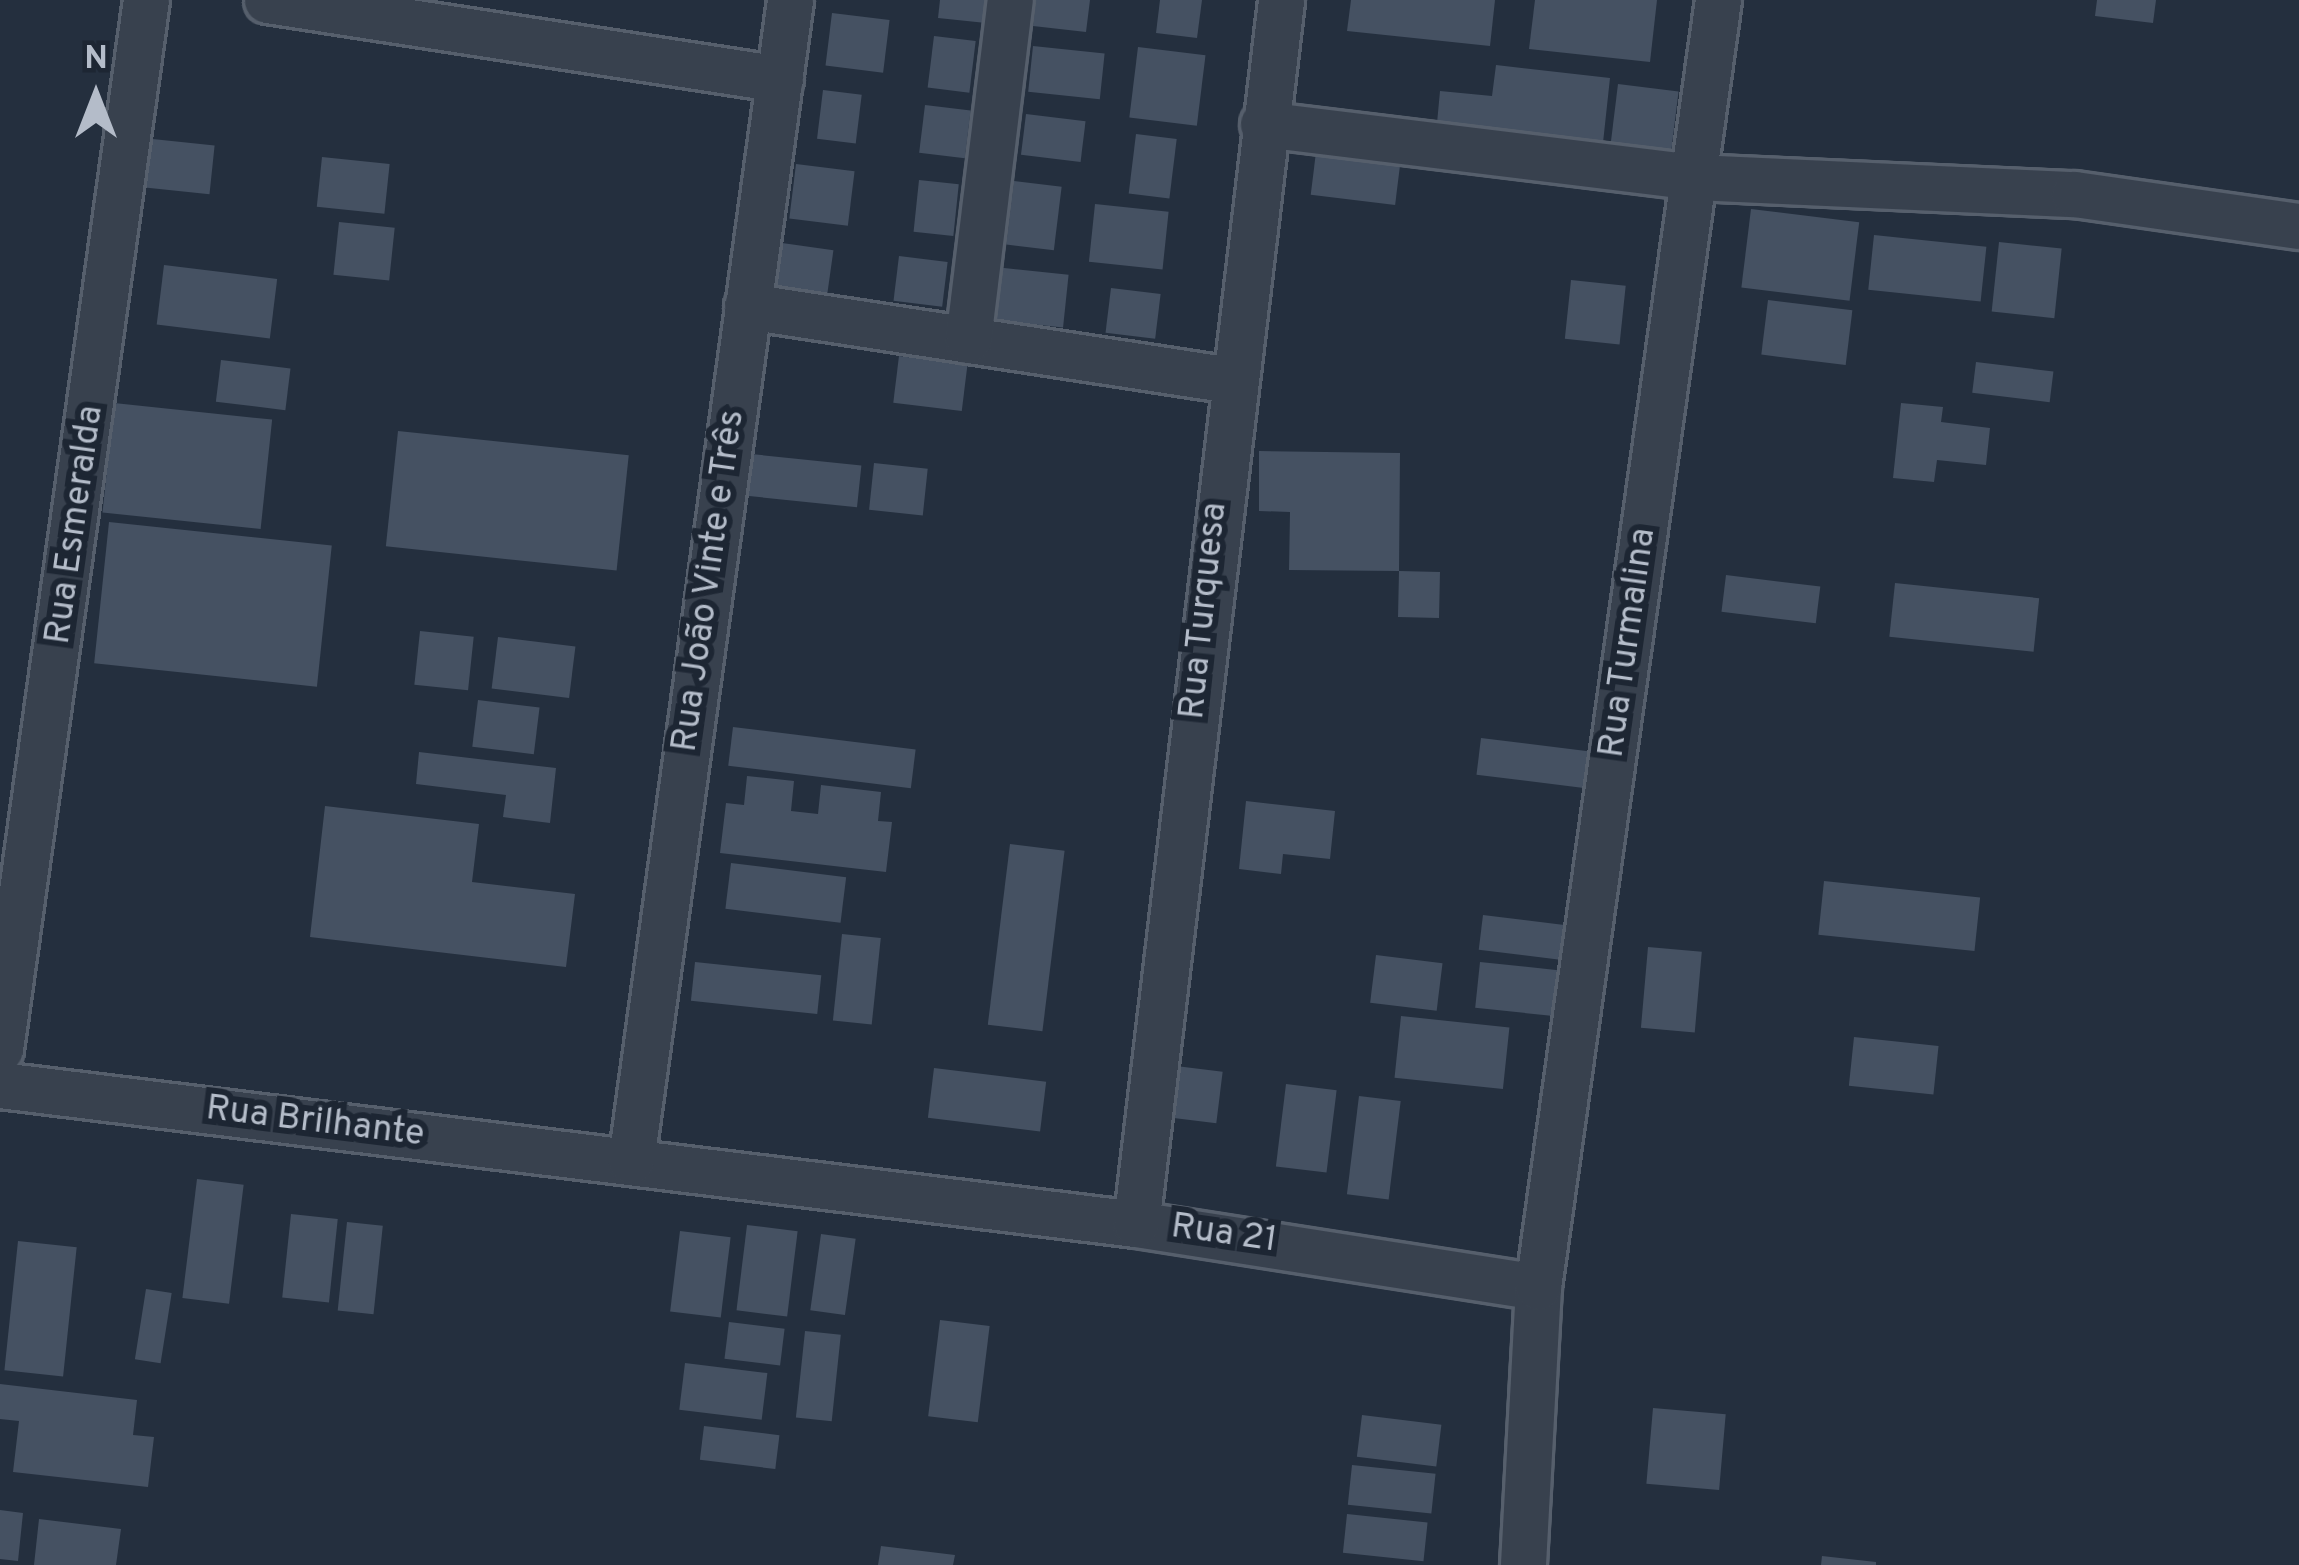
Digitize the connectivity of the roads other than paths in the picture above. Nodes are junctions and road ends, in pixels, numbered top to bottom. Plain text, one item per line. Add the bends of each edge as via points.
1 (146, 0) edge
2 (267, 0) edge
3 (790, 0) edge
4 (1010, 0) edge
5 (1281, 0) edge
6 (1718, 0) edge
7 (781, 79) junction
8 (1263, 124) junction
9 (1695, 177) junction
10 (2299, 226) edge
11 (747, 306) junction
12 (968, 340) junction
13 (1231, 380) junction
14 (0, 1049) edge
15 (0, 1085) edge
16 (631, 1161) junction
17 (1136, 1224) junction
18 (1538, 1287) junction
19 (1523, 1565) edge

1 - 14 street, Rua Esmeralda
2 - 7 street
3 - 7 street, Rua João Vinte e Três
4 - 12 street
5 - 8 street, Rua Turquesa
6 - 9 street, Rua Turmalina
7 - 11 street, Rua João Vinte e Três
8 - 9 street
8 - 13 street, Rua Turquesa
9 - 10 street via 2074,194
9 - 18 street, Rua Turmalina
11 - 12 street
11 - 16 street, Rua João Vinte e Três
12 - 13 street
13 - 17 street, Rua Turquesa
15 - 16 street, Rua Brilhante
16 - 17 street, Rua 21
17 - 18 street, Rua 21
18 - 19 street

